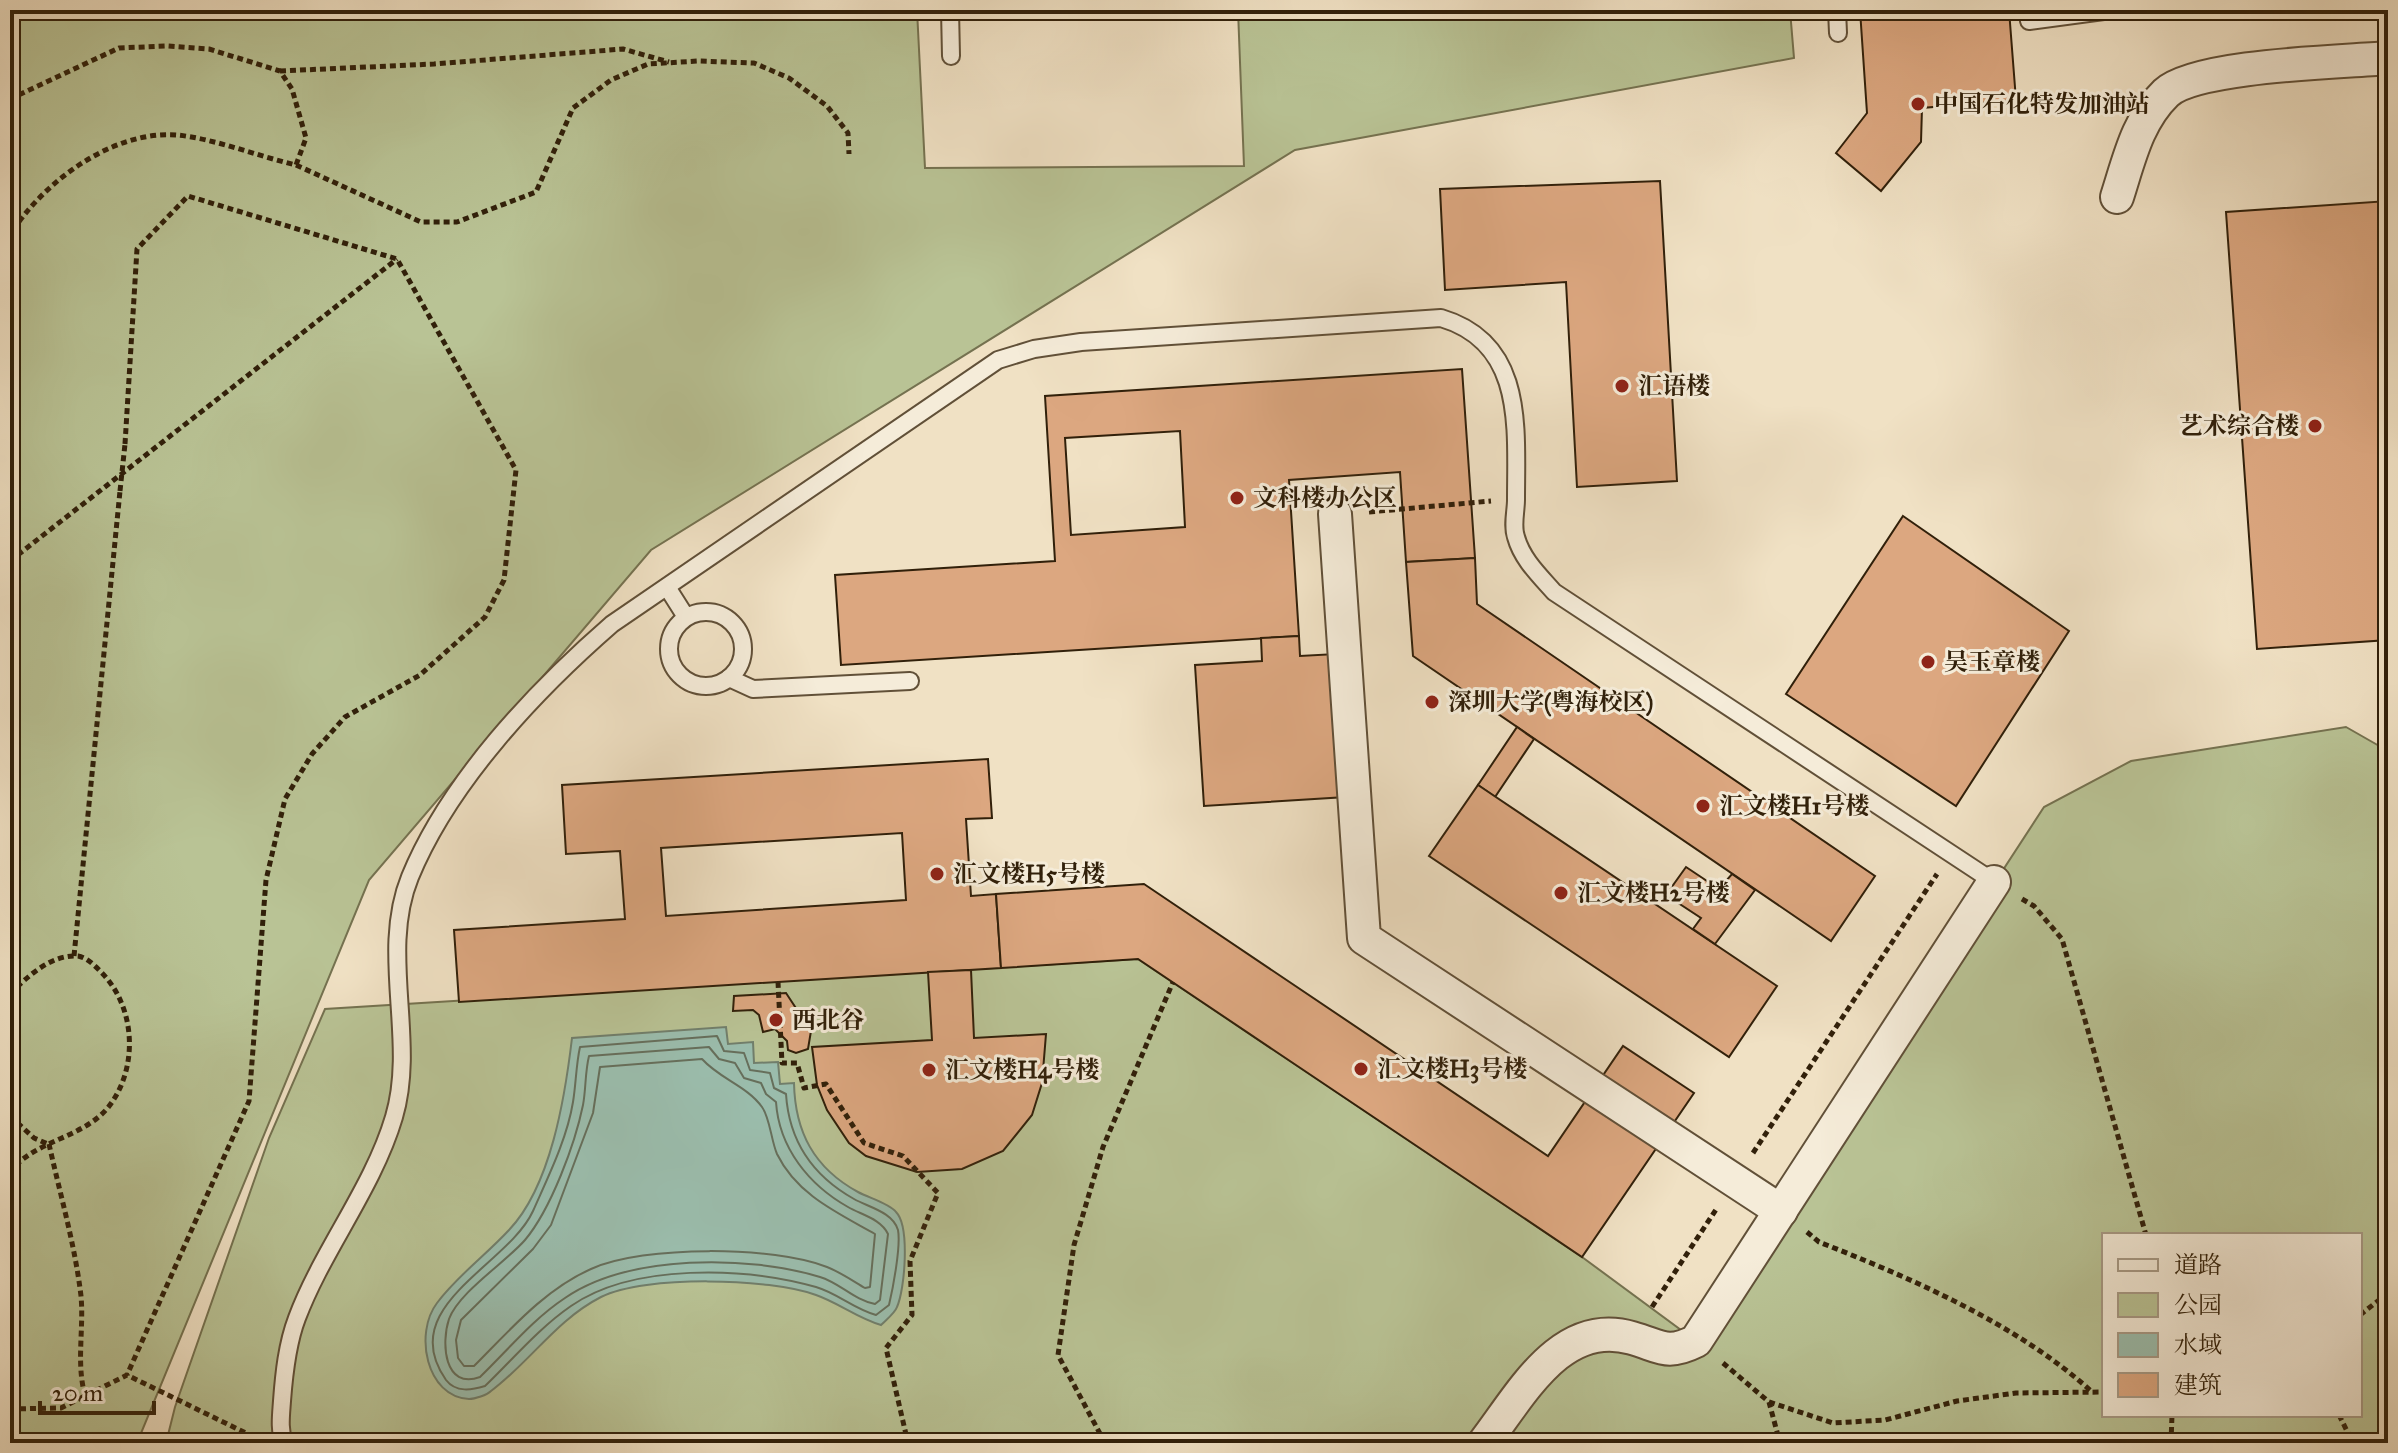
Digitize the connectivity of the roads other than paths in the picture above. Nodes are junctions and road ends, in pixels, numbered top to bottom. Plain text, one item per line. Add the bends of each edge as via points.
1 (950, 10) edge
2 (1837, 10) edge
3 (2111, 10) edge
4 (2029, 21) dead end
5 (1838, 33) dead end
6 (951, 56) dead end
7 (2388, 58) edge
8 (2117, 197) dead end
9 (1335, 514) road end
10 (667, 587) junction
11 (686, 617) junction
12 (729, 678) junction
13 (910, 681) dead end
14 (1994, 882) joint
15 (1781, 1211) junction
16 (284, 1443) edge
17 (1484, 1443) edge

1 - 6 lane
2 - 5 lane
3 - 4 lane
7 - 8 street via 2201,77 2167,91 2138,129
9 - 15 street via 1364,938
10 - 11 lane
10 - 14 lane via 998,360 1081,342 1441,318 1465,325 1489,342 1506,373 1513,407 1515,534 1527,562 1554,592
10 - 16 lane via 563,666 441,814 409,880 398,971 403,1074 394,1118 297,1319 284,1374
11 - 12 lane via 710,611 733,622 743,657
11 - 12 lane via 671,636 675,670 684,679 707,686
12 - 13 lane via 753,689
14 - 15 street
15 - 17 street via 1696,1341 1668,1351 1607,1333 1587,1335 1562,1348

